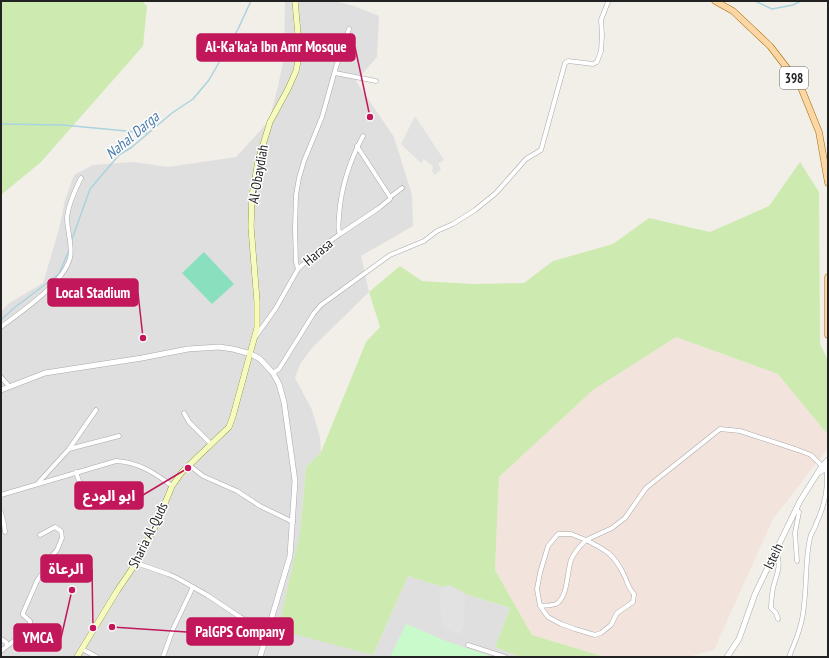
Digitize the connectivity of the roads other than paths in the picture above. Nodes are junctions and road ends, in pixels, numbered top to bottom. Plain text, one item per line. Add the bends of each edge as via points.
1 (296, 1) edge
2 (715, 1) edge
3 (608, 2) dead end
4 (349, 29) dead end
5 (335, 73) junction
6 (376, 81) dead end
7 (363, 136) dead end
8 (358, 146) junction
9 (81, 178) dead end
10 (828, 183) edge
11 (402, 188) dead end
12 (390, 197) junction
13 (340, 234) junction
14 (298, 269) junction
15 (828, 277) edge
16 (1, 327) edge
17 (828, 335) edge
18 (256, 336) junction
19 (251, 354) junction
20 (273, 373) junction
21 (1, 377) edge
22 (9, 386) junction
23 (1, 390) edge
24 (96, 410) dead end
25 (184, 413) dead end
26 (119, 436) dead end
27 (211, 444) junction
28 (68, 449) junction
29 (828, 460) edge
30 (189, 465) junction
31 (825, 467) edge
32 (76, 472) junction
33 (36, 485) junction
34 (172, 486) junction
35 (83, 493) dead end
36 (1, 495) edge
37 (796, 509) junction
38 (1, 512) edge
39 (294, 522) junction
40 (5, 532) dead end
41 (40, 535) dead end
42 (586, 540) junction
43 (776, 551) junction
44 (797, 561) dead end
45 (136, 563) junction
46 (193, 587) junction
47 (540, 606) junction
48 (778, 619) dead end
49 (268, 632) junction
50 (1, 639) edge
51 (7, 645) junction
52 (468, 645) dead end
53 (82, 649) junction
54 (1, 651) edge
55 (77, 657) edge
56 (97, 657) edge
57 (163, 657) edge
58 (260, 657) edge
59 (505, 657) edge
60 (727, 657) edge
61 (789, 657) edge

1 - 18 main road, Al-Obaydiah via 299,45 296,71 270,122 258,161 252,196 251,227 258,318
2 - 10 main road, 398 via 733,11 770,46 800,85 819,132
3 - 20 street via 601,20 602,40 599,58 593,64 568,61 565,63 541,150 526,159 496,193 475,210 424,241 390,255 321,305 279,369
4 - 5 street
5 - 6 street
5 - 14 street via 322,117 304,161 296,195 295,247
7 - 8 street, Harasa
8 - 12 street
8 - 13 street, Harasa via 342,189 338,231
9 - 16 street via 68,211 71,257 65,270 48,290
11 - 12 street
12 - 13 street via 379,208
13 - 14 street, Harasa via 322,246
14 - 18 street, Harasa via 276,308
15 - 17 main road
18 - 19 main road, Al-Obaydiah
19 - 20 street via 260,359
19 - 22 street via 219,347 188,349 45,373
19 - 27 main road, Sharia Al-Quds via 229,427
20 - 39 street via 279,384 288,420 295,481
21 - 22 street
22 - 23 street
24 - 28 street
25 - 27 street
26 - 28 street
27 - 30 main road, Sharia Al-Quds
28 - 33 street
29 - 31 street
30 - 34 main road, Sharia Al-Quds
30 - 39 street via 203,476
31 - 37 street, Isteih via 817,474
31 - 42 street via 811,455 798,450 740,432 720,429 646,488 625,518 612,528
31 - 61 street via 828,478 822,509 810,536 805,568 801,628
32 - 33 street
32 - 34 street via 116,461 127,462 158,476
32 - 35 street
33 - 36 street
34 - 45 main road, Sharia Al-Quds
37 - 43 street, Isteih
37 - 44 street via 799,512 795,533
38 - 40 street
39 - 49 street via 288,568
41 - 51 street via 55,527 61,531 62,538 37,581 23,613 30,621 28,629
42 - 47 street via 571,559 567,582 559,601 556,604
42 - 47 street via 571,534 558,534 548,546 537,590
42 - 47 street via 615,558 628,589 634,594 634,602 617,613 611,625 595,635 561,624 548,616
43 - 48 street via 779,567 771,608
43 - 60 street, Isteih via 755,594 739,639
45 - 46 street via 168,574
45 - 53 main road, Sharia Al-Quds
46 - 49 street
46 - 57 street
49 - 58 street
50 - 51 street
51 - 54 street
52 - 59 street
53 - 55 main road, Sharia Al-Quds
53 - 56 street

